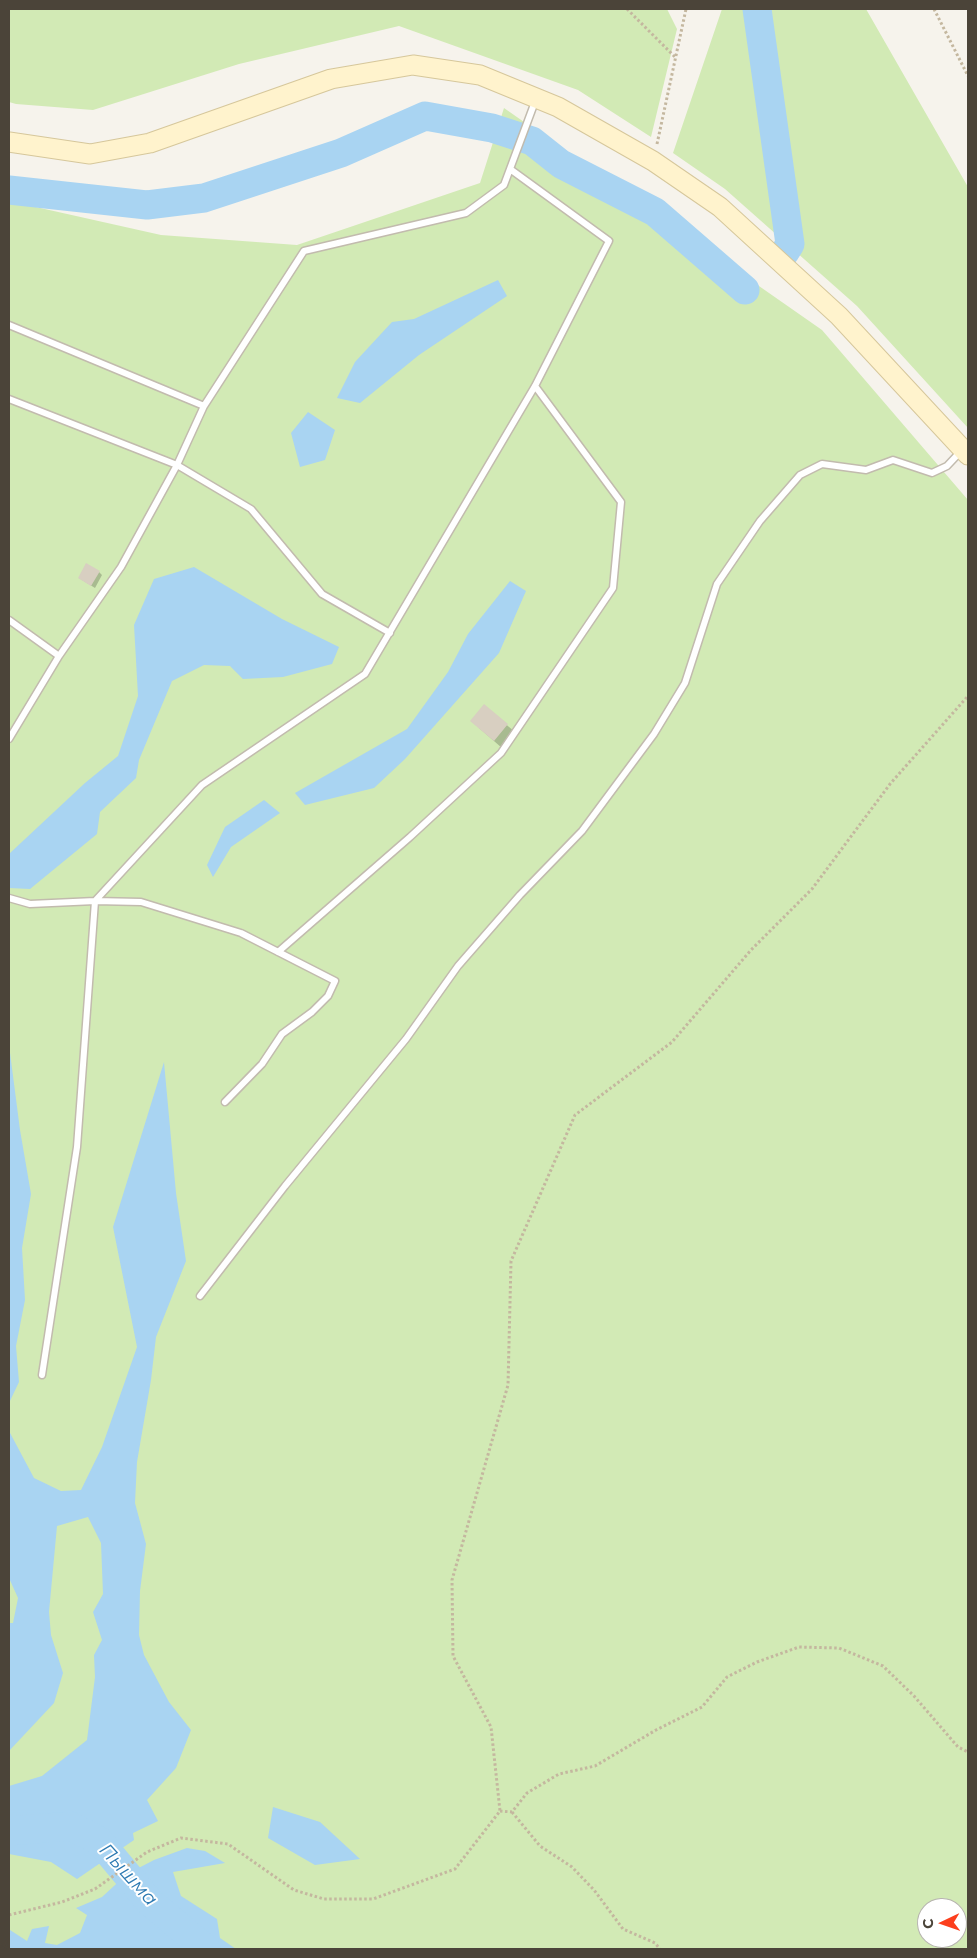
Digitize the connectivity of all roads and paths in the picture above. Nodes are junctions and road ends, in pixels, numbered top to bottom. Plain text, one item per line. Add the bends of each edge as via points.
1 (627, 9) edge
2 (686, 9) edge
3 (934, 9) edge
4 (676, 58) junction
5 (968, 76) edge
6 (536, 99) junction
7 (9, 142) edge
8 (653, 161) junction
9 (510, 168) junction
10 (9, 325) edge
11 (535, 386) junction
12 (9, 399) edge
13 (204, 406) junction
14 (966, 452) edge
15 (177, 464) junction
16 (9, 620) edge
17 (390, 633) junction
18 (59, 656) junction
19 (968, 696) edge
20 (9, 739) edge
21 (9, 898) edge
22 (95, 900) junction
23 (278, 952) junction
24 (225, 1102) dead end
25 (200, 1296) dead end
26 (42, 1375) dead end
27 (968, 1752) edge
28 (500, 1810) junction
29 (512, 1812) junction
30 (9, 1915) edge
31 (660, 1949) edge

1 - 4 path
2 - 4 path
3 - 5 path
4 - 8 path
6 - 7 street via 480,75 413,65 331,78 150,143 90,154
6 - 8 street via 558,107
6 - 9 lane
8 - 14 street via 720,207 825,303
9 - 11 lane via 609,241
9 - 13 lane via 504,185 466,213 304,251
10 - 13 lane
11 - 17 lane
11 - 23 lane via 622,502 613,588 501,753
12 - 15 lane
13 - 15 lane
14 - 25 lane via 932,473 892,460 866,470 822,464 800,475 760,521 717,584 685,683 654,734 582,831 458,966 406,1039
15 - 17 lane via 251,509 322,594
15 - 18 lane via 121,567
16 - 18 lane
17 - 22 lane via 365,674 202,785
18 - 20 lane
19 - 28 path via 890,784 812,889 751,950 672,1042 575,1115 512,1261 508,1385 452,1580 453,1656 491,1727
21 - 22 lane via 30,904
22 - 23 lane via 141,902 242,933
22 - 26 lane via 77,1147
23 - 24 lane via 335,981 328,996 282,1034 262,1064
27 - 29 path via 958,1747 884,1666 839,1648 799,1647 727,1677 702,1707 595,1766 559,1774 527,1793
28 - 29 path
28 - 30 path via 455,1868 373,1899 324,1899 294,1890 228,1844 182,1838 147,1852 95,1888 62,1902
29 - 31 path via 540,1846 572,1867 594,1890 623,1929 655,1943

